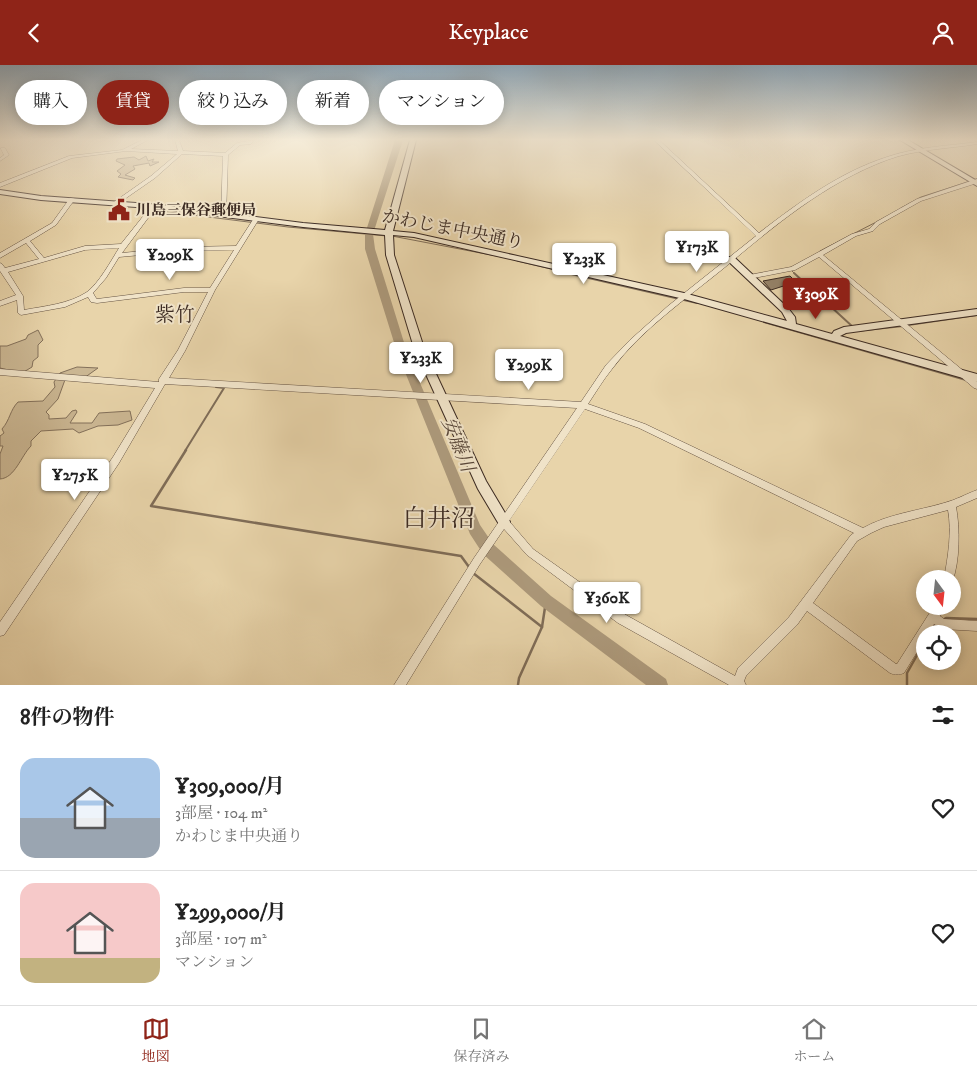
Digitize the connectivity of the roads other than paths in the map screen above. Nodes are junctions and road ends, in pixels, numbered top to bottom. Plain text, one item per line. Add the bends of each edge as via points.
1 (38, 169) edge
2 (160, 169) edge
3 (226, 169) edge
4 (404, 169) edge
5 (687, 169) edge
6 (865, 169) edge
7 (952, 169) edge
8 (2, 182) edge
9 (975, 182) edge
10 (0, 192) edge
11 (72, 199) junction
12 (116, 203) junction
13 (154, 206) junction
14 (224, 215) junction
15 (256, 219) junction
16 (384, 231) junction
17 (758, 235) junction
18 (27, 241) junction
19 (123, 246) junction
20 (238, 248) junction
21 (119, 255) junction
22 (820, 255) junction
23 (0, 256) edge
24 (42, 259) junction
25 (731, 259) junction
26 (2, 268) edge
27 (749, 277) junction
28 (212, 289) junction
29 (90, 293) junction
30 (684, 295) junction
31 (20, 296) junction
32 (0, 304) edge
33 (977, 312) edge
34 (902, 323) junction
35 (792, 325) junction
36 (835, 337) junction
37 (0, 372) edge
38 (973, 381) edge
39 (161, 383) junction
40 (441, 398) junction
41 (583, 405) junction
42 (977, 495) edge
43 (951, 505) junction
44 (504, 522) junction
45 (862, 532) junction
46 (950, 570) edge
47 (806, 604) junction
48 (932, 617) joint
49 (977, 626) edge
50 (0, 631) edge
51 (739, 684) edge
52 (400, 685) edge

1 - 8 street
2 - 12 street
3 - 14 street
4 - 16 street
5 - 17 street
6 - 17 street via 836,183
7 - 9 street
9 - 22 street via 921,199 871,230 854,235
10 - 11 street, かわじま中央通り
11 - 12 street, かわじま中央通り
11 - 18 street via 54,224
12 - 13 street, かわじま中央通り
13 - 14 street, かわじま中央通り
13 - 19 street
14 - 15 street, かわじま中央通り
15 - 16 street, かわじま中央通り
15 - 20 street
16 - 30 street, かわじま中央通り
16 - 40 street via 405,307
17 - 25 street
18 - 23 street
18 - 24 street
19 - 21 street
19 - 24 street via 85,248
20 - 21 street
20 - 28 street
21 - 29 street
22 - 27 street via 786,272
22 - 34 street
24 - 26 street
25 - 27 street
25 - 30 street
26 - 31 street
27 - 35 street via 785,310
28 - 29 street via 97,301
28 - 39 street via 182,351
29 - 31 street via 65,305 26,313 21,313
30 - 35 street, かわじま中央通り
30 - 41 street via 622,351
31 - 32 street
33 - 34 street
34 - 36 street via 844,330
34 - 38 street
35 - 36 street, かわじま中央通り
36 - 38 street, かわじま中央通り
37 - 39 street
39 - 40 street
39 - 50 street via 116,460
40 - 41 street
40 - 44 street via 482,485
41 - 44 street
41 - 45 street via 642,426
42 - 43 street
43 - 45 street
43 - 46 street
44 - 51 street via 530,552 614,613 647,635
44 - 52 street
45 - 47 street via 836,561
47 - 48 street via 894,669 900,669
47 - 51 street via 742,672
48 - 49 street via 943,624

